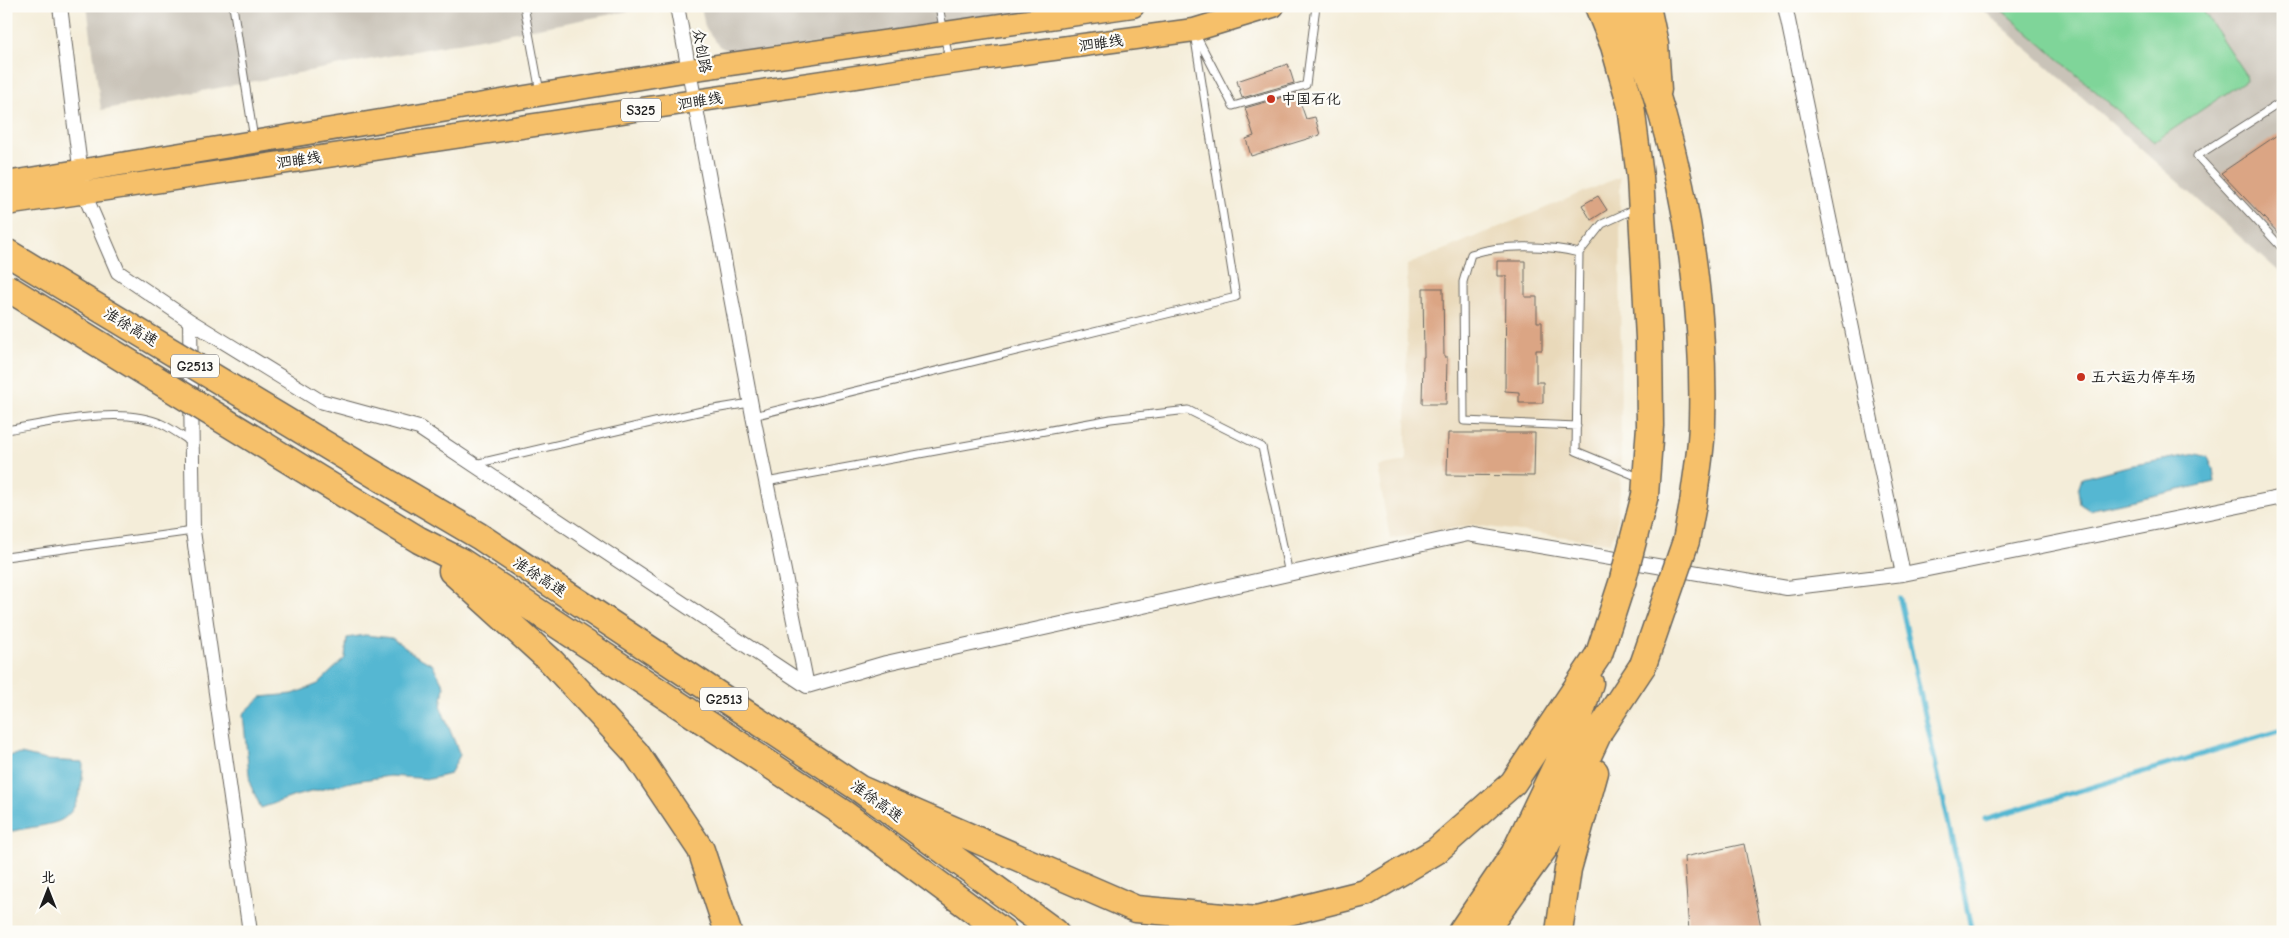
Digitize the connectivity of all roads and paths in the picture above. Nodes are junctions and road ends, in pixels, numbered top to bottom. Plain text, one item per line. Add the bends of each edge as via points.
1 (60, 6) edge
2 (233, 6) edge
3 (524, 6) edge
4 (677, 6) edge
5 (939, 6) edge
6 (1133, 6) edge
7 (1273, 6) edge
8 (1316, 6) edge
9 (1586, 6) edge
10 (1598, 6) edge
11 (1625, 6) edge
12 (1649, 6) edge
13 (1784, 6) edge
14 (1194, 30) junction
15 (944, 34) junction
16 (950, 63) junction
17 (689, 70) junction
18 (541, 95) junction
19 (2283, 101) edge
20 (694, 102) junction
21 (1631, 106) junction
22 (1662, 113) junction
23 (254, 142) junction
24 (82, 181) junction
25 (6, 183) edge
26 (6, 204) edge
27 (1641, 206) junction
28 (2283, 249) edge
29 (6, 252) edge
30 (1579, 253) junction
31 (6, 287) edge
32 (190, 321) junction
33 (751, 410) junction
34 (1577, 426) junction
35 (6, 430) edge
36 (192, 442) junction
37 (473, 464) junction
38 (766, 482) junction
39 (1646, 488) junction
40 (2283, 497) edge
41 (193, 530) junction
42 (418, 540) junction
43 (6, 557) edge
44 (1289, 574) junction
45 (1902, 574) junction
46 (1599, 654) junction
47 (1643, 665) junction
48 (807, 686) junction
49 (860, 788) junction
50 (250, 932) edge
51 (728, 932) edge
52 (1003, 932) edge
53 (1055, 932) edge
54 (1461, 932) edge
55 (1484, 932) edge
56 (1559, 932) edge

1 - 24 street
2 - 23 lane
3 - 18 lane
4 - 17 street, 众创路
5 - 15 lane
6 - 15 main road, 泗睢线 / S325
7 - 14 main road, 泗睢线 / S325
8 - 14 lane via 1306,85 1233,106
9 - 21 main road
10 - 21 highway via 1614,46
11 - 22 highway
12 - 22 main road via 1657,44
13 - 45 street
14 - 16 main road, 泗睢线 / S325
14 - 33 lane via 1236,297
15 - 16 lane
15 - 17 main road, 泗睢线 / S325
16 - 20 main road, 泗睢线 / S325
17 - 18 main road, 泗睢线 / S325
17 - 20 street, 众创路
18 - 23 main road, 泗睢线 / S325
19 - 28 lane via 2197,156
20 - 24 main road, 泗睢线 / S325
20 - 33 street, 众创路
21 - 27 highway
22 - 47 highway, bridge via 1688,235 1701,336 1702,423 1686,541
23 - 24 main road, 泗睢线 / S325
24 - 25 main road, 泗睢线 / S325
24 - 26 main road, 泗睢线 / S325
24 - 32 street via 118,272
27 - 30 lane via 1602,224
27 - 39 highway via 1649,338 1650,426
29 - 49 highway, 淮徐高速 / G2513, bridge via 478,536
30 - 34 lane
30 - 34 lane via 1562,249 1489,248 1472,254 1463,282 1464,421
31 - 42 highway, 淮徐高速 / G2513, bridge
32 - 36 street
32 - 37 street via 320,401 418,428
33 - 37 lane via 702,412
33 - 38 street, 众创路
34 - 39 lane via 1576,451
35 - 36 lane via 92,416 125,416 160,424
36 - 41 street
37 - 48 street
38 - 44 lane via 1111,419 1188,410 1262,447
38 - 48 street, 众创路
39 - 46 highway, bridge via 1622,583
40 - 45 street
41 - 43 lane
41 - 50 street
42 - 51 highway via 552,662 636,753 701,850
42 - 52 highway, 淮徐高速 / G2513 via 462,562 843,813
44 - 45 street via 1468,534 1787,588
44 - 48 street via 886,663
46 - 49 highway via 1513,783 1436,851 1365,893 1256,920 1136,909
46 - 54 highway via 1579,718 1514,854
47 - 55 highway via 1600,730 1546,846
47 - 56 highway via 1596,769 1568,869
49 - 53 highway, 淮徐高速 / G2513

